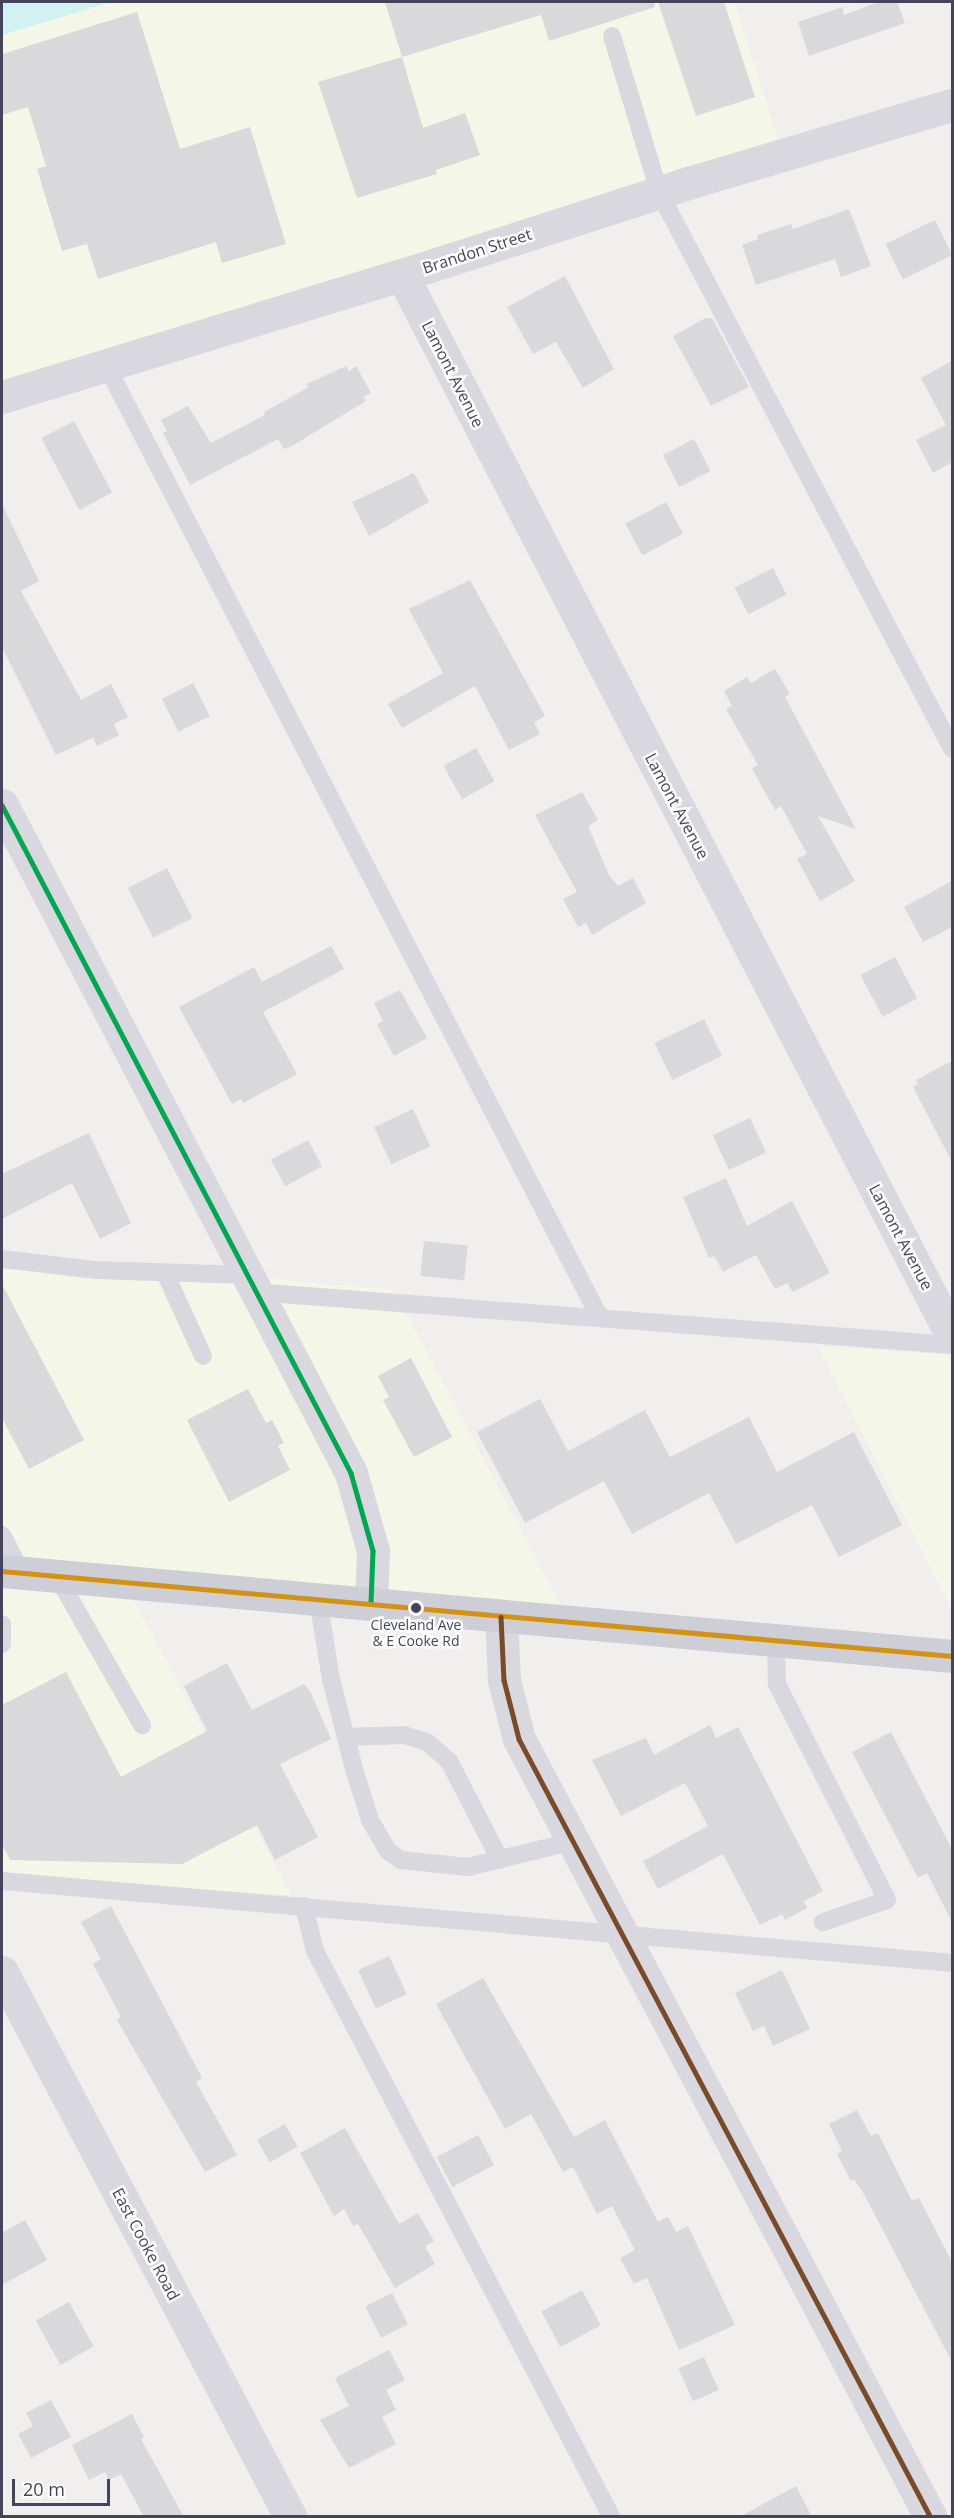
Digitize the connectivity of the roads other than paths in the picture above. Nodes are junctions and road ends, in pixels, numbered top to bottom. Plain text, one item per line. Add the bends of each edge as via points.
1 (612, 36) dead end
2 (952, 105) edge
3 (659, 192) junction
4 (402, 275) junction
5 (106, 365) junction
6 (2, 397) edge
7 (952, 749) edge
8 (2, 805) edge
9 (2, 1259) edge
10 (165, 1273) junction
11 (250, 1284) junction
12 (600, 1318) junction
13 (952, 1336) edge
14 (952, 1345) edge
15 (203, 1356) dead end
16 (2, 1535) edge
17 (12, 1572) edge
18 (57, 1576) junction
19 (318, 1599) junction
20 (371, 1604) junction
21 (501, 1617) junction
22 (2, 1624) edge
23 (776, 1638) junction
24 (2, 1644) edge
25 (952, 1656) edge
26 (142, 1725) dead end
27 (346, 1737) junction
28 (574, 1841) junction
29 (500, 1860) junction
30 (2, 1881) edge
31 (303, 1906) junction
32 (823, 1922) dead end
33 (624, 1934) junction
34 (952, 1963) edge
35 (2, 1972) edge
36 (290, 2517) edge
37 (611, 2517) edge
38 (930, 2517) edge

1 - 3 lane
2 - 3 street, Brandon Street
3 - 4 street, Brandon Street
3 - 7 lane
4 - 5 street, Brandon Street
4 - 13 street, Lamont Avenue
5 - 6 street, Brandon Street
5 - 12 lane
8 - 11 street
9 - 10 lane
10 - 11 lane
10 - 15 lane
11 - 12 lane
11 - 20 street via 351,1473 367,1518 373,1551
12 - 14 lane
16 - 17 lane
17 - 18 main road
18 - 19 main road
18 - 26 lane
19 - 20 main road
19 - 27 lane
20 - 21 main road
21 - 23 main road
21 - 28 street via 509,1709 519,1739
22 - 24 lane
23 - 25 main road
23 - 32 lane via 777,1684 887,1900
27 - 29 lane via 404,1735 427,1742 449,1761
27 - 29 lane via 370,1820 388,1851 401,1860 468,1867
28 - 29 lane
28 - 33 street
30 - 31 lane
31 - 33 lane
31 - 37 lane via 315,1951
33 - 34 lane
33 - 38 street
35 - 36 street, East Cooke Road

